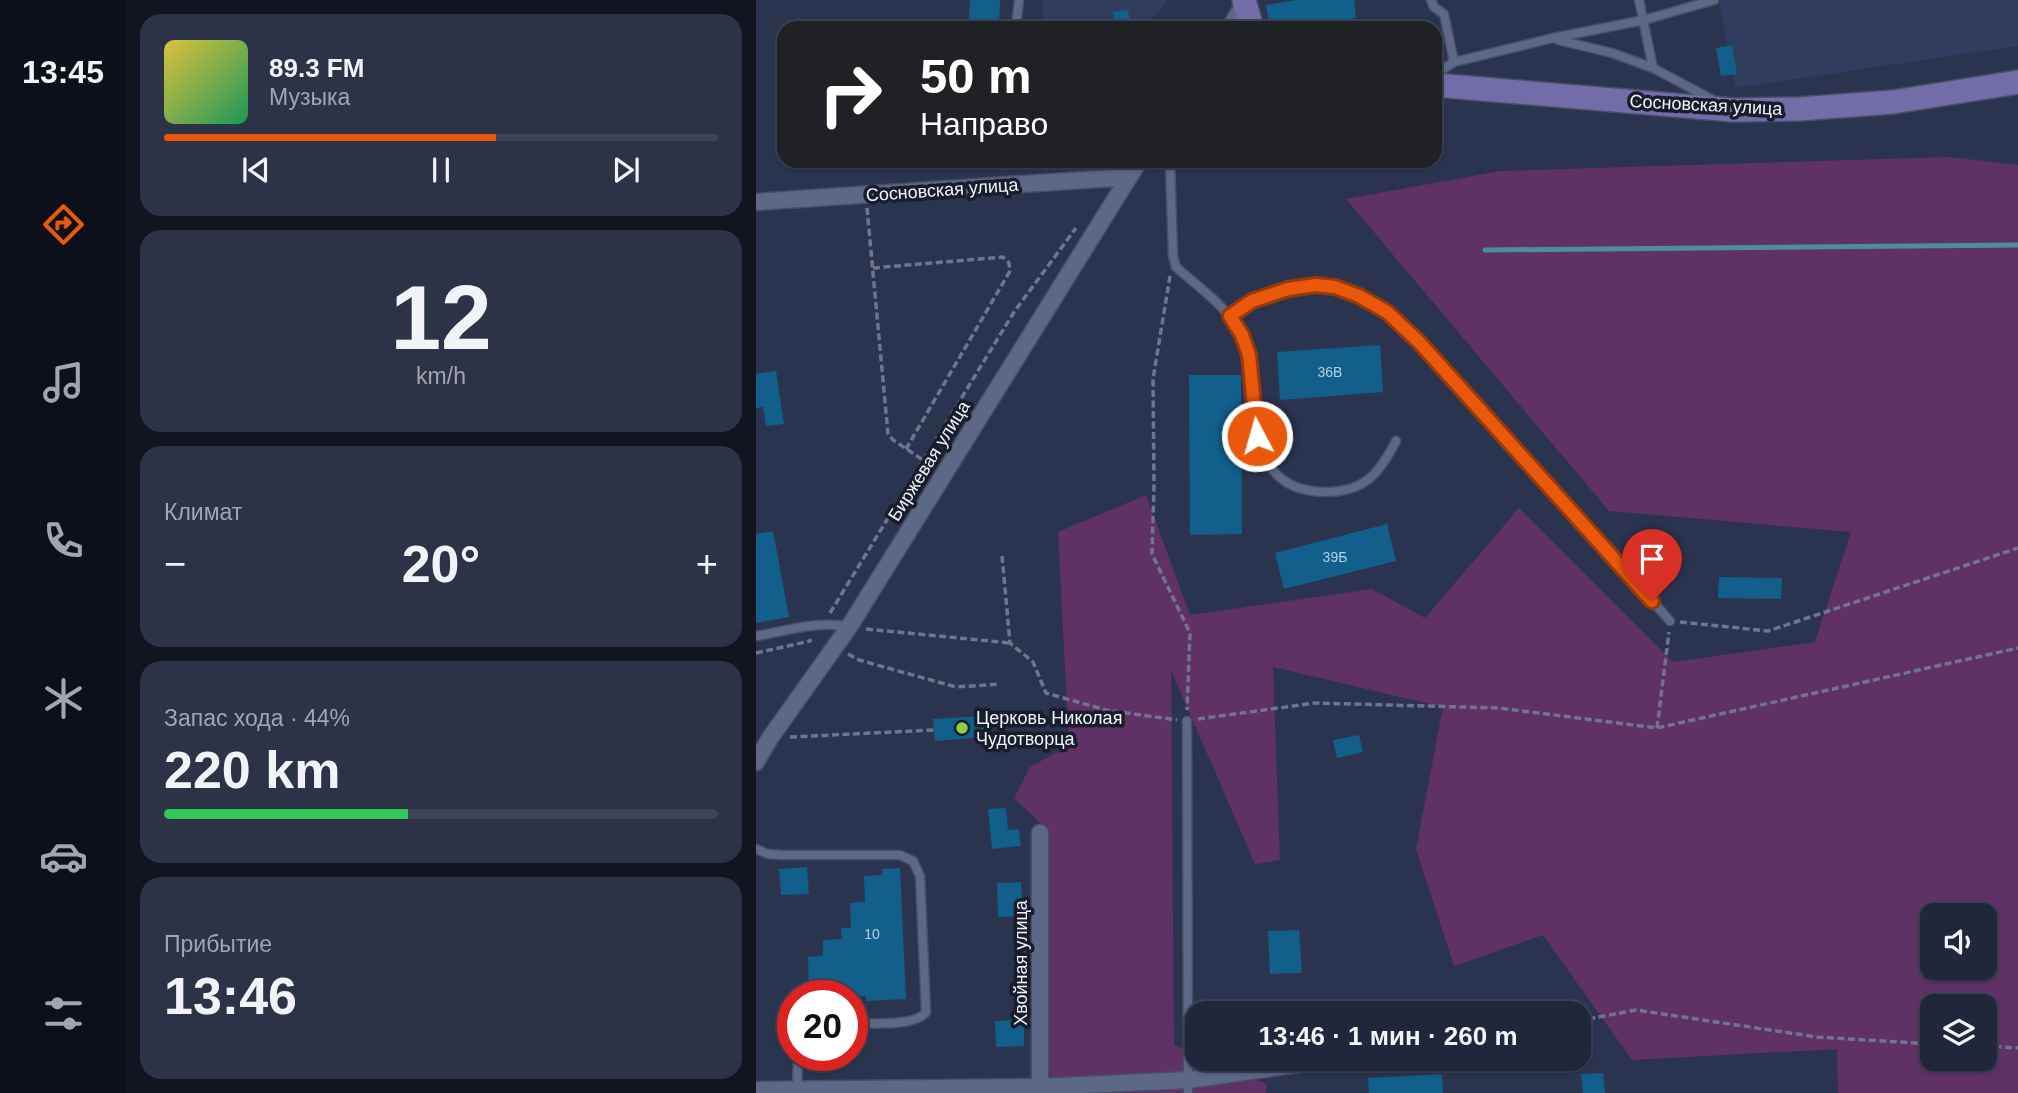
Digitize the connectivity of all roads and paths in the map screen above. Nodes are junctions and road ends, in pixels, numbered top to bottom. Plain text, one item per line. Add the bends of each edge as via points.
1 (1019, 0) edge
2 (1431, 0) edge
3 (1639, 0) edge
4 (1714, 0) edge
5 (1244, 1) edge
6 (1644, 20) junction
7 (1017, 21) edge
8 (1234, 21) edge
9 (1250, 21) edge
10 (1553, 38) junction
11 (1454, 62) junction
12 (1653, 68) junction
13 (1442, 70) edge
14 (2018, 82) edge
15 (1442, 86) edge
16 (1733, 110) junction
17 (1134, 168) edge
18 (1170, 168) edge
19 (1128, 177) junction
20 (866, 195) junction
21 (756, 198) edge
22 (1079, 223) dead end
23 (1173, 257) junction
24 (873, 268) junction
25 (1230, 316) junction
26 (1396, 441) dead end
27 (906, 449) junction
28 (923, 460) junction
29 (2018, 548) edge
30 (1002, 556) dead end
31 (1670, 621) junction
32 (823, 625) junction
33 (849, 627) junction
34 (756, 636) edge
35 (1010, 643) junction
36 (833, 646) junction
37 (2018, 648) edge
38 (756, 653) edge
39 (1000, 684) dead end
40 (1187, 721) junction
41 (1657, 727) junction
42 (934, 730) dead end
43 (770, 738) junction
44 (756, 762) edge
45 (1040, 833) dead end
46 (756, 849) edge
47 (1591, 1019) edge
48 (868, 1022) edge
49 (1920, 1043) edge
50 (1997, 1047) edge
51 (2018, 1048) edge
52 (798, 1071) edge
53 (1268, 1071) edge
54 (1188, 1086) edge
55 (756, 1090) edge
56 (1041, 1090) edge
57 (797, 1091) edge

1 - 7 lane
2 - 11 lane via 1444,14
3 - 6 lane
4 - 6 lane
5 - 8 street
5 - 9 street
6 - 10 lane
6 - 12 lane
10 - 11 lane
10 - 12 lane
11 - 13 lane
12 - 16 lane
14 - 16 street, Сосновская улица via 1893,102
15 - 16 street, Сосновская улица
17 - 19 street, Биржевая улица
18 - 23 lane
19 - 20 street, Сосновская улица
19 - 33 street, Биржевая улица
20 - 21 street, Сосновская улица
20 - 24 path
22 - 28 path via 1014,312
23 - 25 lane via 1177,267
23 - 40 path via 1153,379 1152,554 1190,633
24 - 27 path via 888,434
24 - 27 path via 1003,257 1009,263 1010,271
25 - 26 lane via 1249,355 1257,436 1278,475 1296,488 1317,492 1357,487 1373,477
25 - 31 lane via 1252,301 1316,285 1359,296 1387,312
27 - 28 path
28 - 32 path
29 - 31 path via 1768,631
30 - 35 path
31 - 41 path
32 - 33 lane
32 - 34 lane
32 - 38 path via 810,641
33 - 35 path
33 - 36 street, Биржевая улица
35 - 40 path via 1033,662 1046,693 1106,710
36 - 39 path via 859,660 956,687
36 - 43 street, Биржевая улица
37 - 41 path
40 - 41 path via 1315,703 1499,708
40 - 54 lane
42 - 43 path
43 - 44 street, Биржевая улица
45 - 56 street, Хвойная улица
46 - 48 lane via 783,855 900,855 913,861 920,876 926,1012 911,1021
47 - 49 path via 1636,1010 1818,1037
50 - 51 path
52 - 57 lane
53 - 54 street
54 - 56 street
55 - 57 street
56 - 57 street

